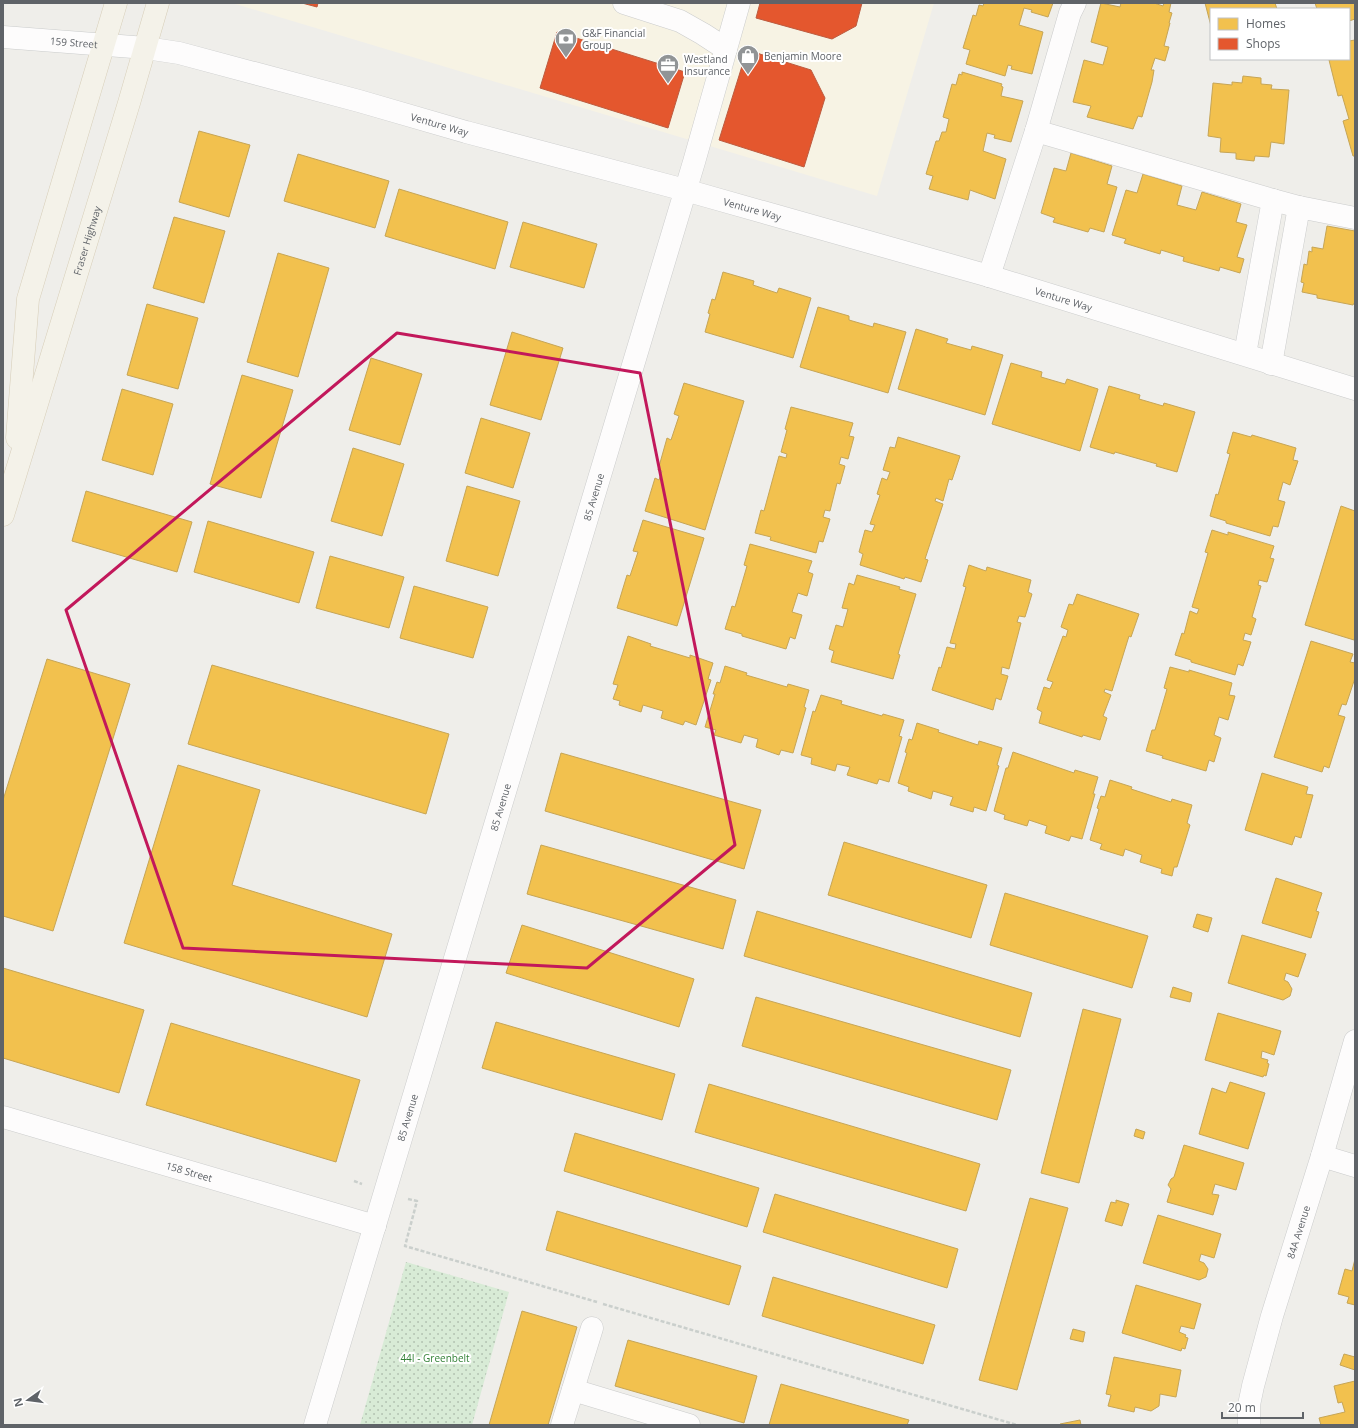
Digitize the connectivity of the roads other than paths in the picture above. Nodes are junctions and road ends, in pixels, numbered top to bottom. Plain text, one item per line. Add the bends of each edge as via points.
1 (116, 3) edge
2 (158, 3) edge
3 (624, 3) edge
4 (739, 3) edge
5 (1075, 3) edge
6 (3, 37) edge
7 (104, 44) junction
8 (146, 48) junction
9 (726, 49) junction
10 (1036, 131) junction
11 (686, 190) junction
12 (1273, 200) junction
13 (1299, 207) junction
14 (1355, 218) edge
15 (988, 276) junction
16 (1245, 354) junction
17 (1272, 364) junction
18 (1355, 389) edge
19 (14, 477) junction
20 (3, 515) edge
21 (1355, 1041) edge
22 (3, 1117) edge
23 (1322, 1156) junction
24 (1355, 1166) edge
25 (375, 1226) junction
26 (592, 1328) dead end
27 (573, 1390) junction
28 (315, 1425) edge
29 (562, 1425) edge
30 (689, 1425) edge
31 (1249, 1425) edge

1 - 7 main road, Fraser Highway
2 - 8 main road, Fraser Highway
3 - 9 street via 680,21
4 - 9 street, 85 Avenue
5 - 10 street
6 - 7 street, 159 Street
7 - 8 street, 159 Street
7 - 19 main road, Fraser Highway via 28,299
8 - 11 street, Venture Way via 193,56
8 - 19 main road, Fraser Highway
9 - 11 street, 85 Avenue
10 - 12 street
10 - 15 street
11 - 15 street, Venture Way
11 - 25 street, 85 Avenue
12 - 13 street
12 - 16 street
13 - 14 street
13 - 17 street
15 - 16 street, Venture Way
16 - 17 street, Venture Way
17 - 18 street, Venture Way
19 - 20 main road, Fraser Highway
21 - 23 street, 84A Avenue
22 - 25 street, 158 Street
23 - 24 street
23 - 31 street, 84A Avenue via 1252,1386
25 - 28 street, 85 Avenue
26 - 27 street
27 - 29 street
27 - 30 street

